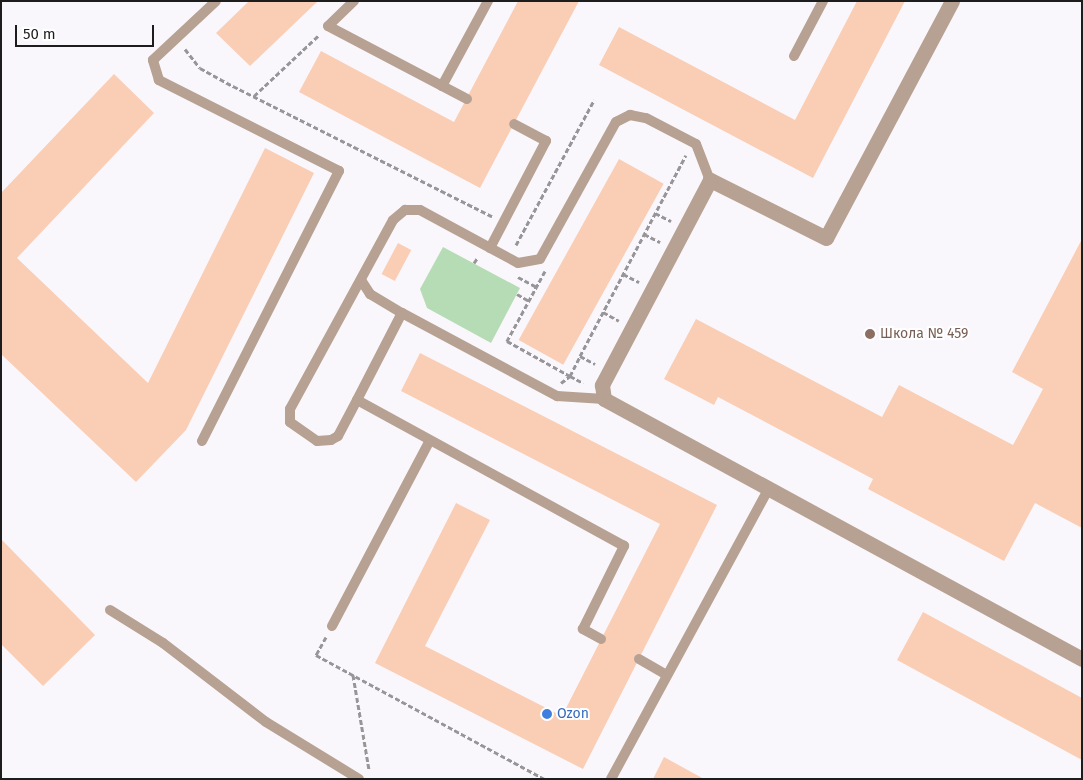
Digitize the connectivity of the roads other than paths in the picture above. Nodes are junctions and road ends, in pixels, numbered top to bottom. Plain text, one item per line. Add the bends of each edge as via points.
1 (216, 1) edge
2 (354, 1) edge
3 (488, 1) edge
4 (823, 1) edge
5 (952, 1) edge
6 (794, 56) dead end
7 (442, 86) junction
8 (467, 99) dead end
9 (514, 124) dead end
10 (710, 180) junction
11 (490, 248) junction
12 (361, 280) junction
13 (402, 313) junction
14 (604, 399) junction
15 (357, 400) junction
16 (202, 441) dead end
17 (430, 442) junction
18 (769, 488) junction
19 (110, 610) dead end
20 (332, 626) road end
21 (601, 639) dead end
22 (1081, 656) edge
23 (638, 660) dead end
24 (667, 675) junction
25 (359, 779) edge
26 (611, 779) edge

1 - 16 lane via 153,60 159,80 339,172
2 - 7 lane via 328,26
3 - 7 lane
4 - 6 lane
5 - 10 street via 826,238
7 - 8 lane
9 - 11 lane via 546,142
10 - 11 lane via 696,144 646,118 630,115 616,122 540,259 518,263
10 - 14 street via 602,385
11 - 12 lane via 420,210 405,210 393,220
12 - 13 lane via 370,294
12 - 15 lane via 290,410 290,422 318,441 331,440 338,436
13 - 14 lane via 557,396
13 - 15 lane
14 - 18 street
15 - 17 lane
17 - 20 lane
17 - 21 lane via 624,546 583,629
18 - 22 street
18 - 24 lane
19 - 25 lane via 164,642 266,722
23 - 24 lane
24 - 26 lane

